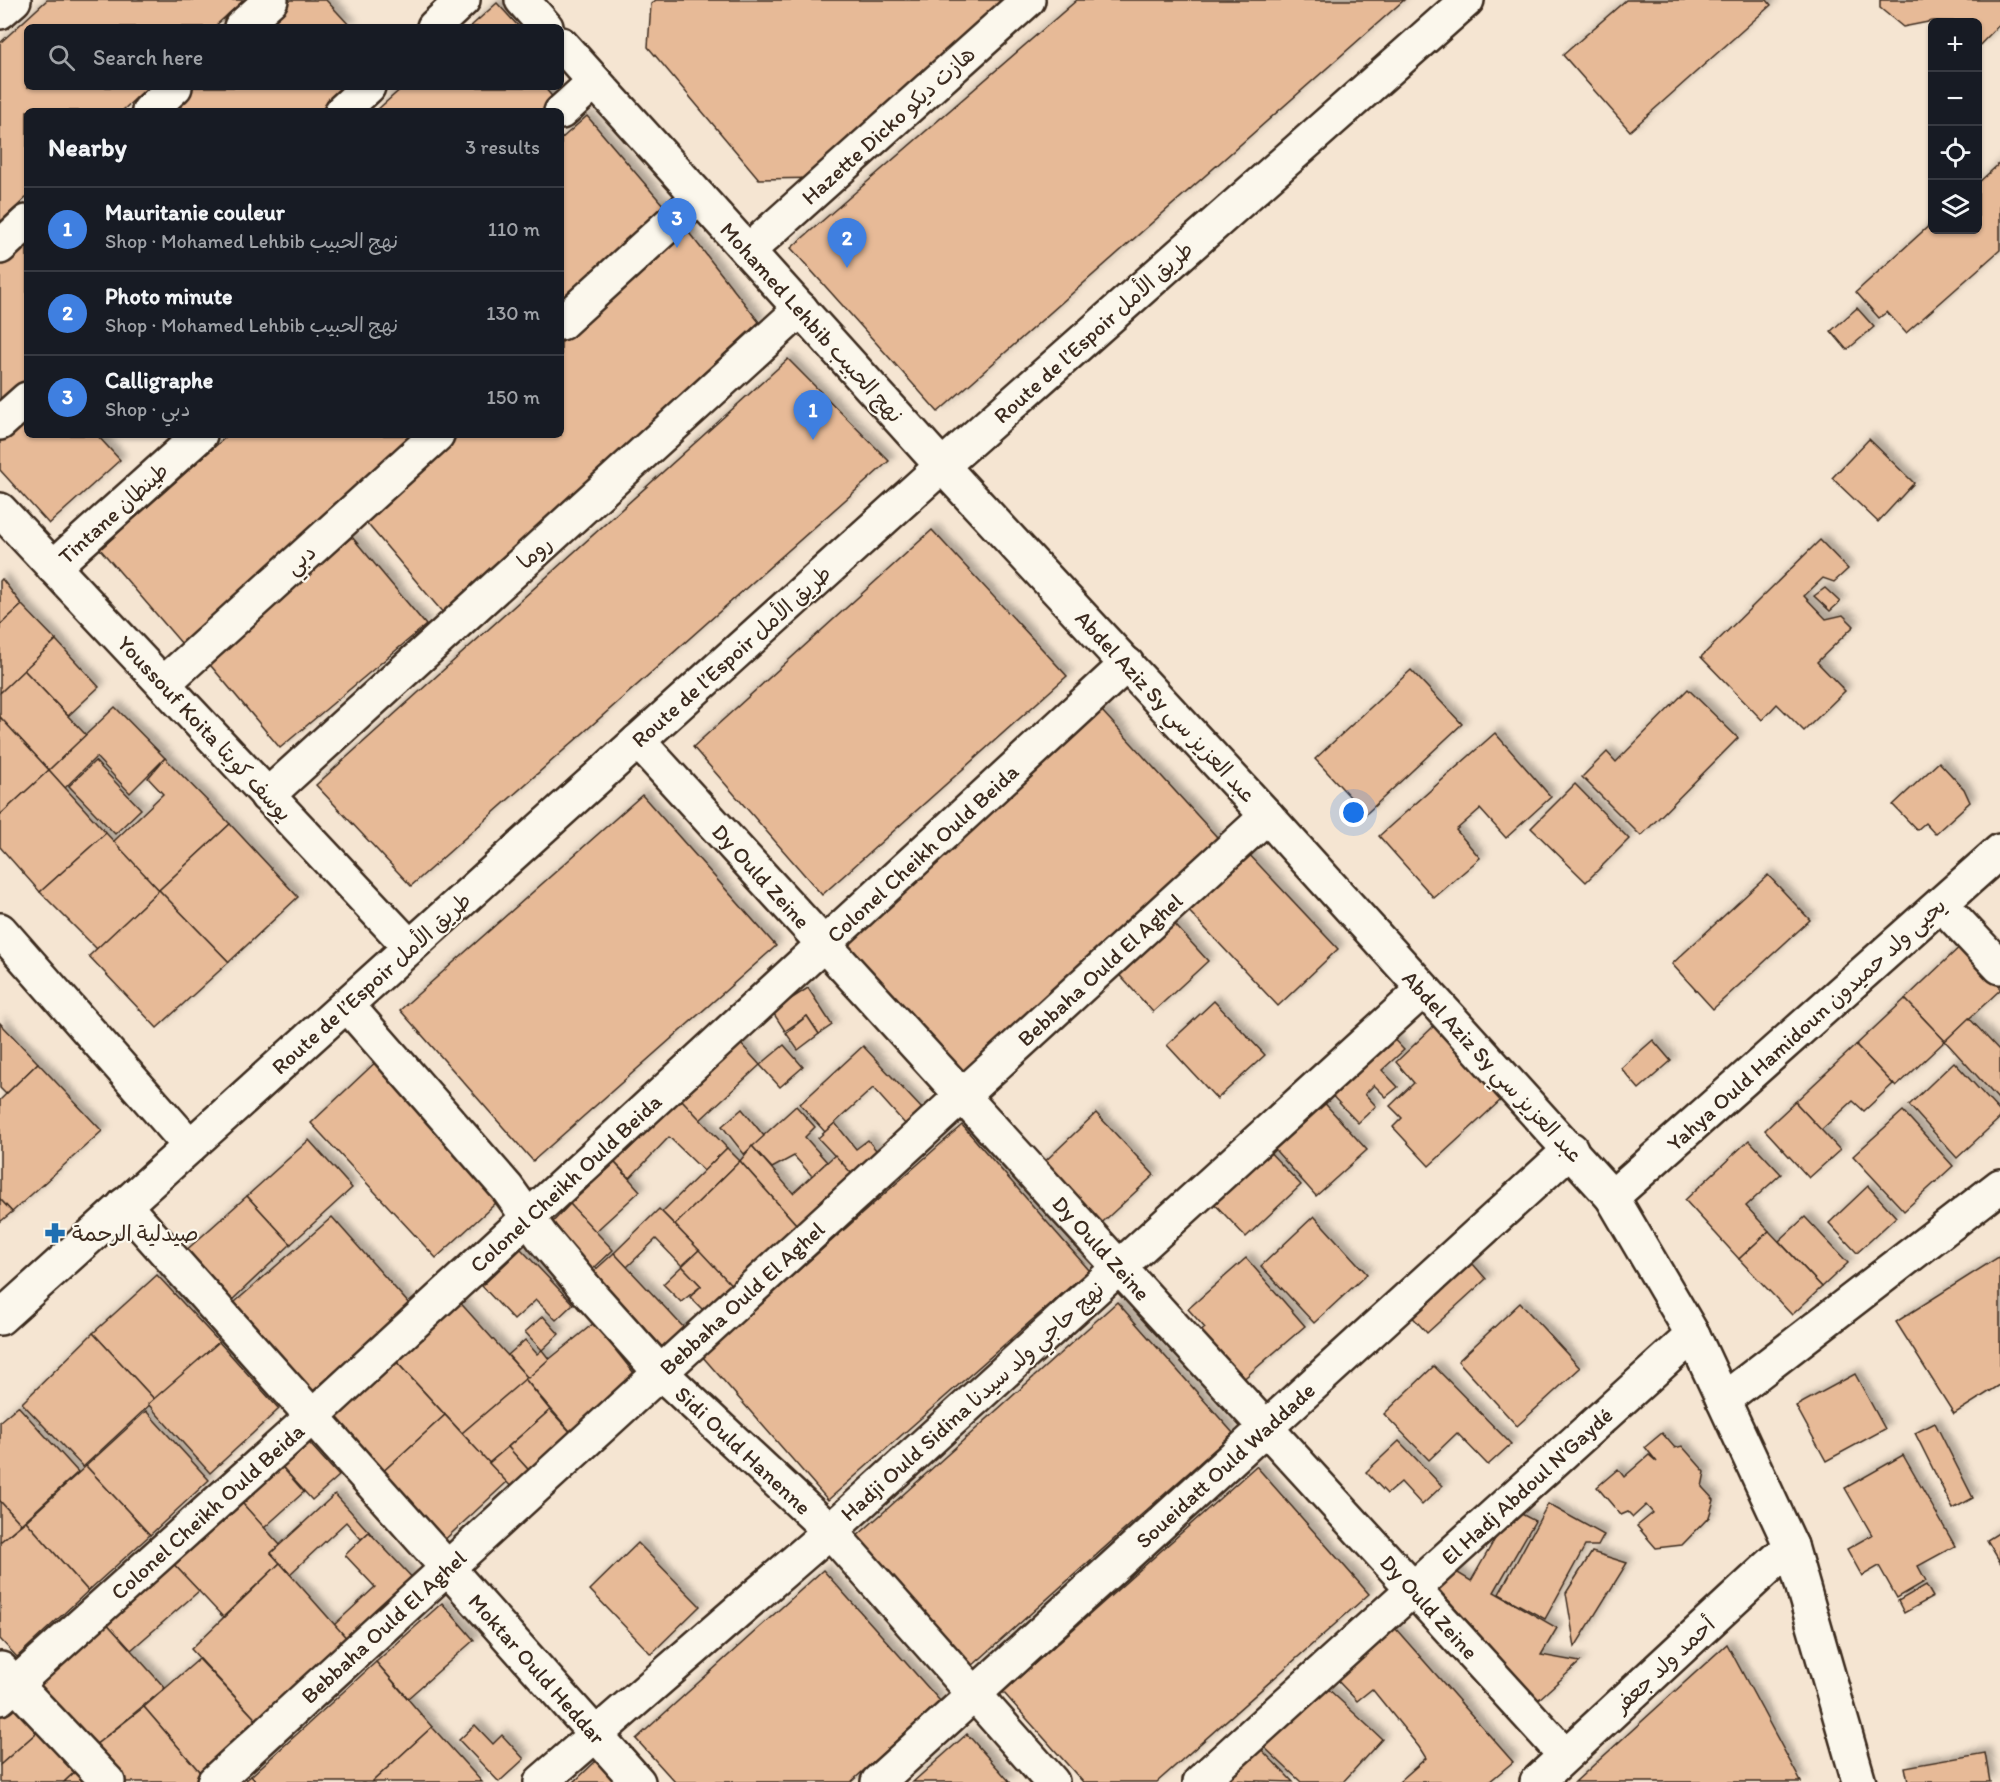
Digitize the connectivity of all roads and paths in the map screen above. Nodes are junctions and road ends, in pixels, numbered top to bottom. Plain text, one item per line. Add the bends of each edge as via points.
1 (14, 0) edge
2 (271, 0) edge
3 (463, 0) edge
4 (522, 0) edge
5 (1028, 0) edge
6 (1461, 2) edge
7 (0, 12) edge
8 (244, 24) edge
9 (437, 24) edge
10 (543, 24) edge
11 (564, 47) edge
12 (594, 82) junction
13 (172, 90) edge
14 (365, 90) edge
15 (152, 108) edge
16 (345, 108) edge
17 (564, 109) edge
18 (699, 197) junction
19 (24, 225) edge
20 (0, 247) edge
21 (748, 251) junction
22 (801, 309) junction
23 (564, 320) edge
24 (24, 402) edge
25 (0, 423) edge
26 (197, 438) edge
27 (434, 438) edge
28 (942, 466) junction
29 (0, 510) edge
30 (53, 567) junction
31 (1127, 664) junction
32 (163, 684) junction
33 (638, 741) junction
34 (267, 796) junction
35 (1267, 816) junction
36 (2000, 851) edge
37 (1941, 904) junction
38 (4, 944) edge
39 (824, 946) junction
40 (410, 947) junction
41 (2000, 966) edge
42 (1423, 990) junction
43 (347, 1005) junction
44 (962, 1096) junction
45 (190, 1146) junction
46 (1571, 1149) junction
47 (2000, 1186) edge
48 (1612, 1197) junction
49 (124, 1205) junction
50 (529, 1217) junction
51 (1118, 1267) junction
52 (0, 1318) edge
53 (1693, 1335) junction
54 (660, 1372) junction
55 (1723, 1400) junction
56 (312, 1417) junction
57 (1266, 1429) junction
58 (830, 1531) junction
59 (1791, 1546) junction
60 (447, 1568) junction
61 (1413, 1589) junction
62 (5, 1683) edge
63 (975, 1695) junction
64 (597, 1734) junction
65 (1565, 1755) junction
66 (108, 1782) edge
67 (214, 1782) edge
68 (541, 1782) edge
69 (639, 1782) edge
70 (878, 1782) edge
71 (1052, 1782) edge
72 (1200, 1782) edge
73 (1536, 1782) edge
74 (1859, 1782) edge

1 - 7 street
2 - 8 street
3 - 9 street
4 - 10 street
5 - 21 street, Hazette Dicko هازت ديكو
6 - 28 street, Route de l’Espoir طريق الأمل
11 - 12 street, Mohamed Lehbib نهج الحبيب
12 - 17 street
12 - 18 street, Mohamed Lehbib نهج الحبيب
13 - 15 street
14 - 16 street
18 - 21 street, Mohamed Lehbib نهج الحبيب
18 - 23 street
19 - 20 street
21 - 22 street, Mohamed Lehbib نهج الحبيب
22 - 28 street, Mohamed Lehbib نهج الحبيب
22 - 34 street, روما
24 - 25 street
26 - 30 street, Tintane طينطان
27 - 32 street, دبي
28 - 31 street, Abdel Aziz Sy عبد العزيز سي
28 - 33 street, Route de l’Espoir طريق الأمل
29 - 30 street, Youssouf Koita يوسف كويتا
30 - 32 street, Youssouf Koita يوسف كويتا
31 - 35 street, Abdel Aziz Sy عبد العزيز سي
31 - 39 street, Colonel Cheikh Ould Beida
32 - 34 street, Youssouf Koita يوسف كويتا
33 - 39 street, Dy Ould Zeine
33 - 40 street, Route de l’Espoir طريق الأمل
34 - 40 street, Youssouf Koita يوسف كويتا
35 - 42 street, Abdel Aziz Sy عبد العزيز سي
35 - 44 street, Bebbaha Ould El Aghel
36 - 37 street, Yahya Ould Hamidoun يحيى ولد حميدون
37 - 41 street
37 - 48 street, Yahya Ould Hamidoun يحيى ولد حميدون
38 - 45 street
39 - 44 street, Dy Ould Zeine
39 - 50 street, Colonel Cheikh Ould Beida
40 - 43 street, Route de l’Espoir طريق الأمل
42 - 46 street, Abdel Aziz Sy عبد العزيز سي
42 - 51 street, Hadji Ould Sidina نهج حاجي ولد سيدنا
43 - 45 street, Route de l’Espoir طريق الأمل
43 - 50 street, Sidi Ould Hanenne
44 - 51 street, Dy Ould Zeine
44 - 54 street, Bebbaha Ould El Aghel
45 - 49 street, Route de l’Espoir طريق الأمل
46 - 48 street, Abdel Aziz Sy عبد العزيز سي
46 - 57 street, Soueidatt Ould Waddade
47 - 55 street
48 - 53 street, Abdel Aziz Sy عبد العزيز سي
49 - 52 street, Route de l’Espoir طريق الأمل
49 - 56 street, Moktar Ould Heddar
50 - 54 street, Sidi Ould Hanenne
50 - 56 street, Colonel Cheikh Ould Beida
51 - 57 street, Dy Ould Zeine
51 - 58 street, Hadji Ould Sidina نهج حاجي ولد سيدنا
53 - 55 street, Abdel Aziz Sy عبد العزيز سي
53 - 61 street, El Hadj Abdoul N'Gaydé
54 - 58 street, Sidi Ould Hanenne
54 - 60 street, Bebbaha Ould El Aghel
55 - 59 street, Abdel Aziz Sy عبد العزيز سي
56 - 60 street, Moktar Ould Heddar
56 - 62 street, Colonel Cheikh Ould Beida
57 - 61 street, Dy Ould Zeine
57 - 63 street, Soueidatt Ould Waddade
58 - 63 street, Sidi Ould Hanenne
58 - 64 street, Hadji Ould Sidina نهج حاجي ولد سيدنا
59 - 65 street, أحمد ولد جعفر
59 - 74 street, Abdel Aziz Sy عبد العزيز سي
60 - 64 street, Moktar Ould Heddar
60 - 67 street, Bebbaha Ould El Aghel
61 - 65 street, Dy Ould Zeine
61 - 72 street, El Hadj Abdoul N'Gaydé
62 - 66 street
63 - 70 street, Soueidatt Ould Waddade
63 - 71 street, Sidi Ould Hanenne
64 - 68 street, Hadji Ould Sidina نهج حاجي ولد سيدنا
64 - 69 street, Moktar Ould Heddar
65 - 73 street, أحمد ولد جعفر

